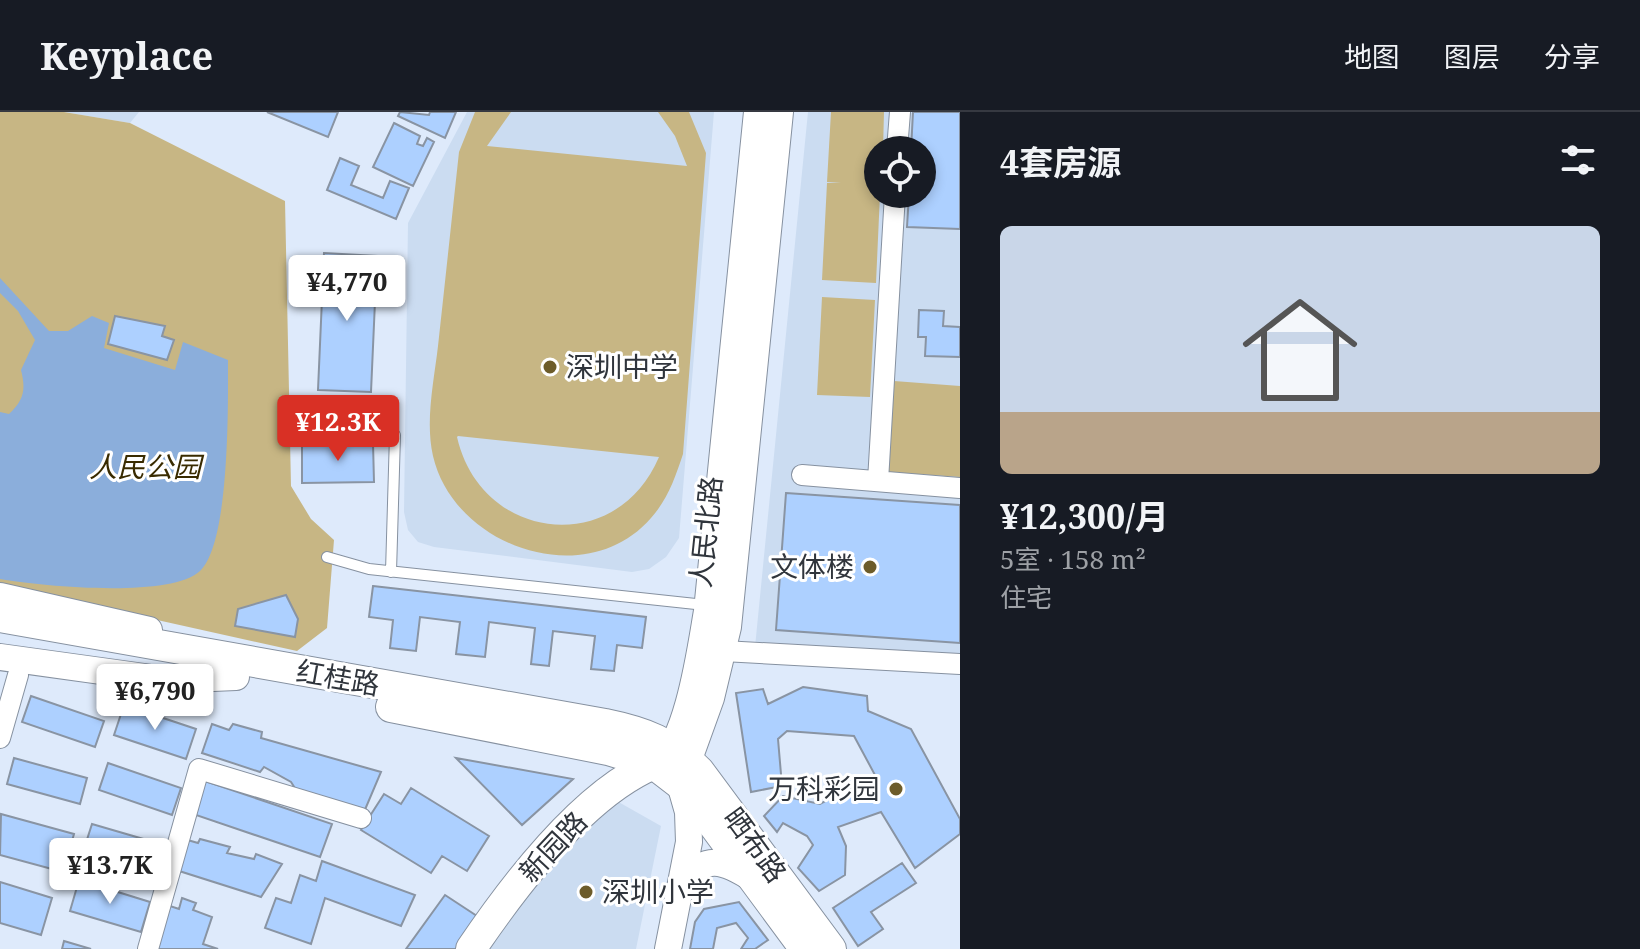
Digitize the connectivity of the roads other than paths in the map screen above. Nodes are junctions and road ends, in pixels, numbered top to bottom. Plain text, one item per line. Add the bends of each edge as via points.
1 (757, 112) edge
2 (780, 112) edge
3 (900, 112) edge
4 (898, 136) edge
5 (894, 208) edge
6 (395, 435) dead end
7 (802, 475) dead end
8 (878, 481) junction
9 (960, 488) edge
10 (327, 557) dead end
11 (391, 572) junction
12 (0, 596) edge
13 (707, 605) junction
14 (0, 617) edge
15 (0, 632) edge
16 (71, 638) junction
17 (723, 651) junction
18 (960, 664) edge
19 (9, 666) edge
20 (0, 738) edge
21 (674, 764) junction
22 (361, 818) dead end
23 (753, 879) junction
24 (681, 885) junction
25 (148, 949) edge
26 (471, 949) edge
27 (668, 949) edge
28 (805, 949) edge
29 (831, 949) edge

1 - 13 street, 人民北路
2 - 17 street, 人民北路
3 - 4 street
5 - 8 street
6 - 11 lane
7 - 8 street
8 - 9 street
10 - 11 lane
11 - 13 lane
12 - 16 street
13 - 21 street, 人民北路
14 - 16 main road, 红桂路
15 - 16 main road, 红桂路
16 - 19 street
16 - 21 main road, 红桂路 via 605,724 638,731
17 - 18 street
17 - 21 street, 人民北路
19 - 20 street
21 - 23 main road, 晒布路
21 - 24 street, 人民北路 via 690,828
21 - 26 main road, 新园路 via 628,775 599,798 522,879
21 - 29 main road, 晒布路
22 - 25 street via 199,769
23 - 24 street via 716,862 692,871
23 - 28 main road, 晒布路
24 - 27 street, 人民北路

